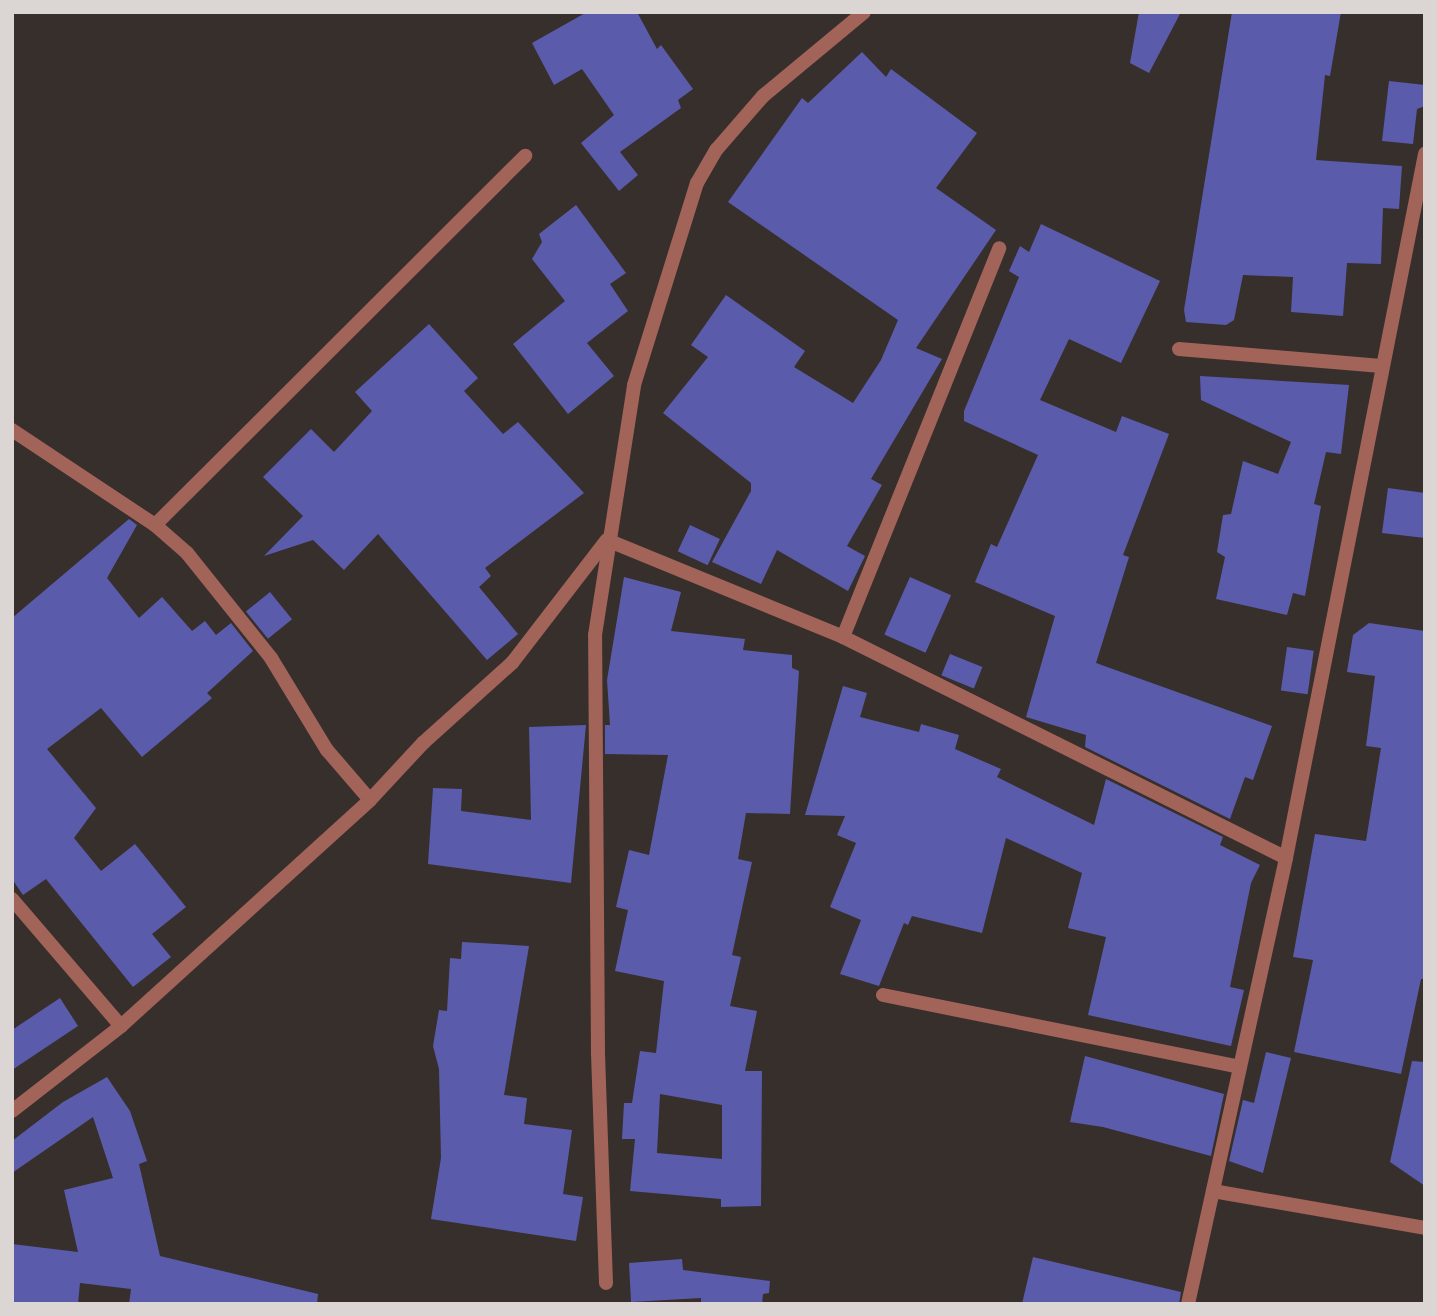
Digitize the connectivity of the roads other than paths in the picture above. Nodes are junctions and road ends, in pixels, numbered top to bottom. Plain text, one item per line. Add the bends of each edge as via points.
1 (864, 12) edge
2 (1425, 154) edge
3 (526, 156) dead end
4 (999, 248) dead end
5 (1179, 349) dead end
6 (1381, 366) junction
7 (12, 430) edge
8 (155, 525) junction
9 (607, 540) junction
10 (843, 637) junction
11 (370, 800) junction
12 (1286, 858) junction
13 (12, 899) edge
14 (883, 995) dead end
15 (121, 1026) junction
16 (1240, 1068) junction
17 (12, 1111) edge
18 (1213, 1191) junction
19 (1425, 1228) edge
20 (606, 1283) dead end
21 (1188, 1304) edge

1 - 9 street via 763,96 718,149 697,183 634,385
2 - 6 street
3 - 8 street
4 - 10 street
5 - 6 street
6 - 12 street
7 - 8 street
8 - 11 street via 227,599 301,701 327,750
9 - 10 street
9 - 11 street via 512,663 423,743
9 - 20 street via 595,635 598,1052
10 - 12 street
11 - 15 street
12 - 16 street
13 - 15 street
14 - 16 street
15 - 17 street
16 - 18 street
18 - 19 street
18 - 21 street

